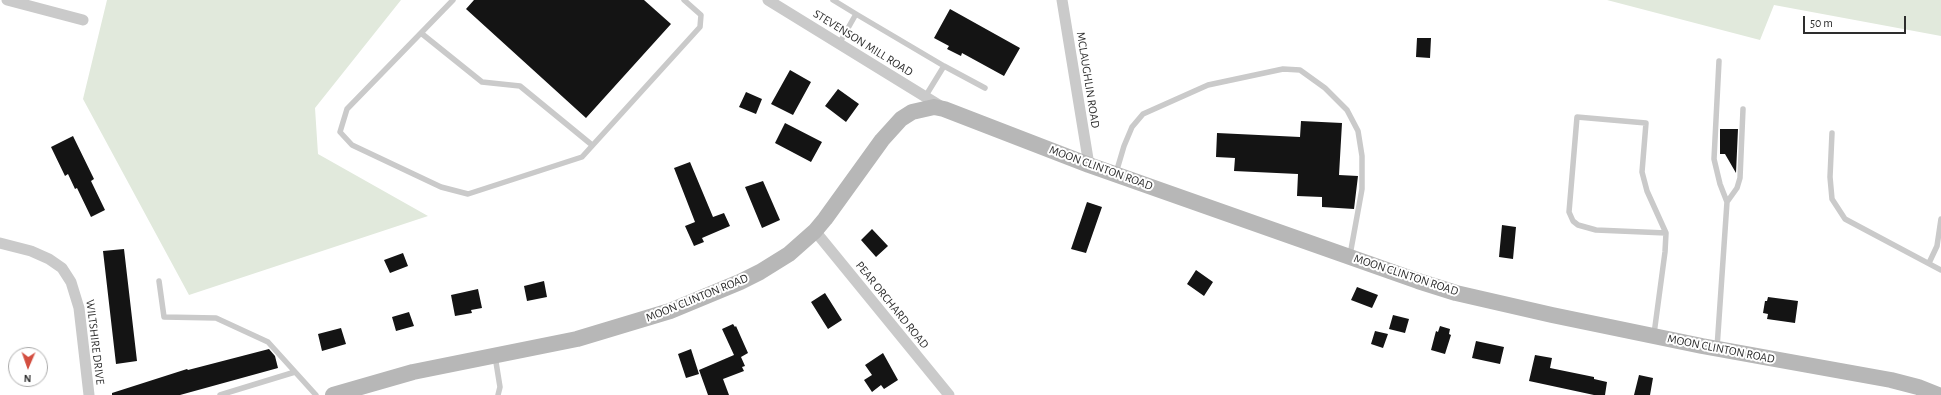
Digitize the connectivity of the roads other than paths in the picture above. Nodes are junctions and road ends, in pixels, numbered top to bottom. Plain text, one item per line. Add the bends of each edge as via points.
1 (7, 0) edge
2 (453, 0) edge
3 (684, 0) edge
4 (768, 0) edge
5 (833, 0) edge
6 (1062, 0) edge
7 (856, 14) junction
8 (83, 20) dead end
9 (421, 33) junction
10 (839, 44) junction
11 (1719, 61) dead end
12 (944, 66) junction
13 (985, 88) dead end
14 (925, 97) junction
15 (944, 109) junction
16 (1743, 109) dead end
17 (1832, 133) dead end
18 (592, 145) junction
19 (1088, 165) junction
20 (1116, 174) junction
21 (1728, 202) junction
22 (1941, 219) edge
23 (815, 231) junction
24 (1666, 233) junction
25 (0, 243) edge
26 (1350, 257) junction
27 (1929, 263) junction
28 (1941, 270) edge
29 (159, 281) dead end
30 (1653, 336) junction
31 (1716, 349) junction
32 (495, 356) junction
33 (295, 372) junction
34 (89, 395) edge
35 (220, 395) edge
36 (316, 395) edge
37 (333, 395) edge
38 (498, 395) edge
39 (950, 395) edge
40 (1938, 395) edge

1 - 8 street
2 - 9 lane
3 - 18 lane via 702,15 700,27
4 - 10 street, STEVENSON MILL ROAD
5 - 7 lane
6 - 19 street, MCLAUGHLIN ROAD
7 - 10 lane
7 - 12 lane
9 - 18 lane via 482,82 520,86
9 - 18 lane via 347,109 340,132 352,145 441,187 468,194 582,157
10 - 14 street, STEVENSON MILL ROAD
11 - 21 lane via 1714,159 1720,184
12 - 13 lane
12 - 14 lane
14 - 15 street, STEVENSON MILL ROAD
15 - 19 street, MOON CLINTON ROAD
15 - 23 street, MOON CLINTON ROAD via 925,108 901,119 882,140
16 - 21 lane via 1740,178
17 - 27 lane via 1830,177 1832,198 1838,210 1851,223
19 - 20 street, MOON CLINTON ROAD
20 - 26 street, MOON CLINTON ROAD
20 - 26 lane via 1132,127 1143,114 1208,85 1283,69 1300,70 1325,88 1347,110 1358,131 1362,156 1362,189
21 - 31 lane
22 - 27 lane via 1937,246
23 - 32 street, MOON CLINTON ROAD via 789,254 760,272 710,295 635,323 577,339
23 - 39 street, PEAR ORCHARD ROAD
24 - 24 lane via 1647,191 1642,172 1646,124 1578,117 1570,212 1573,221 1596,230
24 - 30 lane
25 - 34 street, WILTSHIRE DRIVE via 31,251 49,259 62,268 71,282 79,308
26 - 30 street, MOON CLINTON ROAD via 1456,293
27 - 28 lane
29 - 33 lane via 164,317 216,318 268,342
30 - 31 street, MOON CLINTON ROAD
31 - 40 street, MOON CLINTON ROAD via 1892,380
32 - 37 street, MOON CLINTON ROAD via 413,372
32 - 38 lane via 500,387
33 - 35 lane
33 - 36 lane

